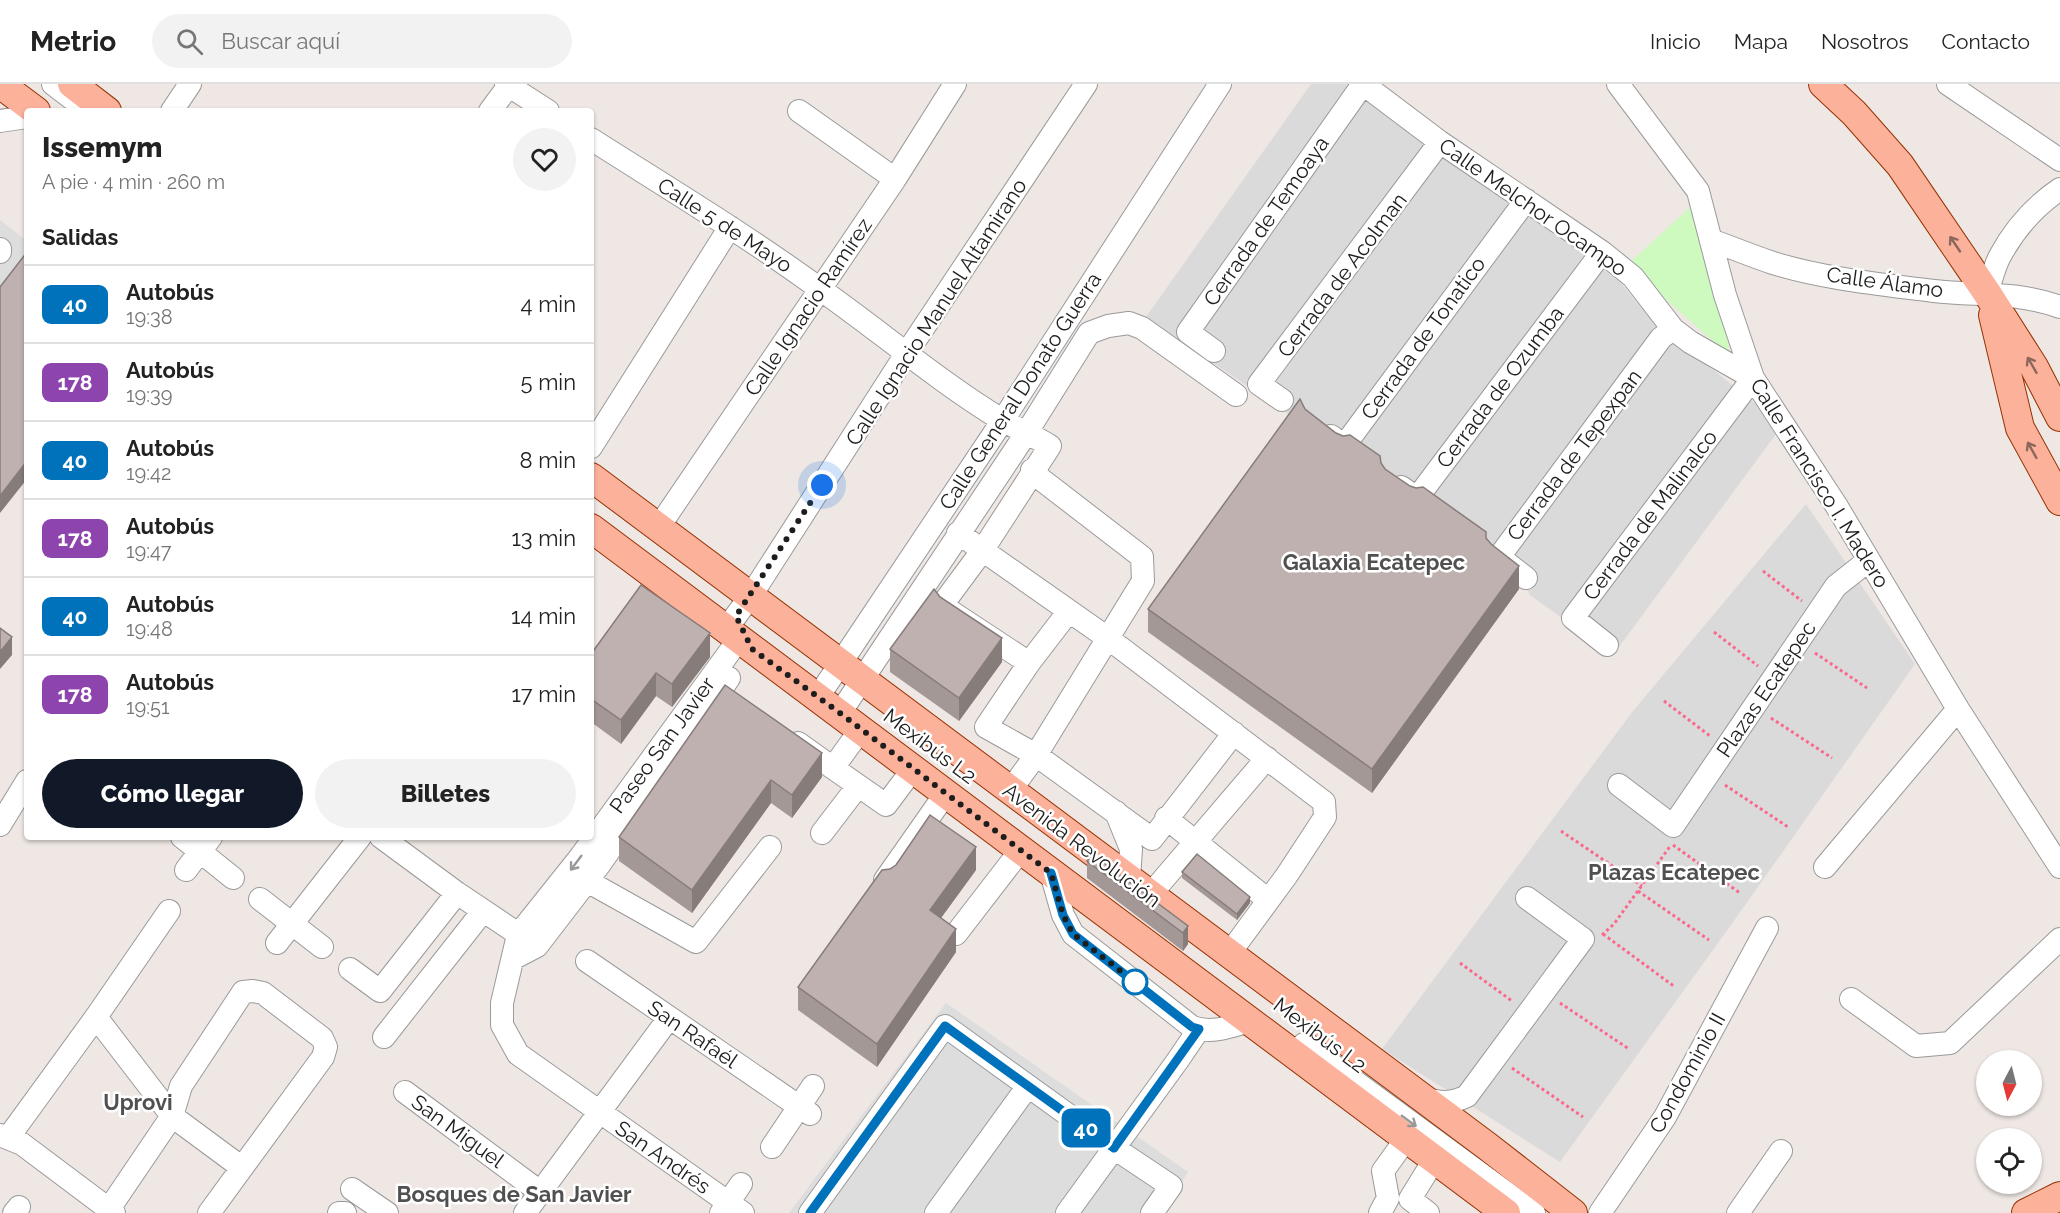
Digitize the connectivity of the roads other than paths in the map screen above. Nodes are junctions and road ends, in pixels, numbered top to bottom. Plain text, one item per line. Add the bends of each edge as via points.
1 (0, 84) edge
2 (12, 84) edge
3 (53, 84) edge
4 (72, 84) edge
5 (190, 84) edge
6 (955, 84) edge
7 (1086, 84) edge
8 (1220, 84) edge
9 (1363, 84) edge
10 (1618, 84) edge
11 (1823, 84) edge
12 (1948, 84) edge
13 (508, 85) edge
14 (32, 108) edge
15 (45, 108) edge
16 (85, 108) edge
17 (103, 108) edge
18 (174, 108) edge
19 (492, 108) edge
20 (543, 108) edge
21 (799, 111) dead end
22 (24, 118) edge
23 (0, 122) edge
24 (594, 141) edge
25 (1440, 142) junction
26 (2060, 160) edge
27 (895, 179) junction
28 (2060, 189) edge
29 (1526, 200) junction
30 (730, 227) junction
31 (1713, 241) junction
32 (1602, 252) junction
33 (820, 289) junction
34 (1988, 293) junction
35 (2060, 307) edge
36 (1672, 329) junction
37 (1214, 351) dead end
38 (906, 354) junction
39 (1752, 378) junction
40 (1236, 395) dead end
41 (1282, 400) dead end
42 (2060, 417) edge
43 (1003, 420) junction
44 (1313, 422) edge
45 (1027, 432) junction
46 (594, 442) edge
47 (1032, 470) junction
48 (594, 479) edge
49 (1393, 481) edge
50 (594, 493) edge
51 (2060, 501) edge
52 (594, 520) edge
53 (658, 528) junction
54 (594, 530) edge
55 (958, 533) junction
56 (982, 551) junction
57 (1869, 560) junction
58 (1526, 578) dead end
59 (1069, 612) junction
60 (740, 624) junction
61 (1109, 639) junction
62 (1607, 645) dead end
63 (1029, 663) junction
64 (842, 693) junction
65 (1958, 709) junction
66 (1234, 733) junction
67 (785, 734) edge
68 (1036, 755) junction
69 (1267, 758) junction
70 (833, 768) junction
71 (913, 769) junction
72 (1619, 785) dead end
73 (24, 786) edge
74 (858, 786) junction
75 (1010, 790) junction
76 (946, 793) junction
77 (1116, 812) junction
78 (1166, 819) junction
79 (0, 825) edge
80 (822, 833) dead end
81 (606, 839) junction
82 (358, 840) edge
83 (385, 840) edge
84 (1195, 843) junction
85 (205, 844) edge
86 (770, 847) dead end
87 (1018, 849) junction
88 (1825, 867) dead end
89 (2060, 867) edge
90 (186, 870) dead end
91 (1051, 873) junction
92 (233, 878) dead end
93 (885, 880) edge
94 (587, 881) junction
95 (1140, 887) junction
96 (457, 893) junction
97 (1527, 898) dead end
98 (260, 899) dead end
99 (1268, 900) junction
100 (169, 911) dead end
101 (483, 911) junction
102 (291, 925) junction
103 (1767, 928) dead end
104 (956, 934) edge
105 (2060, 939) edge
106 (527, 941) junction
107 (277, 943) dead end
108 (322, 947) dead end
109 (1229, 954) junction
110 (587, 961) dead end
111 (350, 969) dead end
112 (1851, 999) dead end
113 (96, 1017) junction
114 (669, 1018) junction
115 (1250, 1022) junction
116 (1199, 1029) junction
117 (384, 1037) dead end
118 (813, 1086) dead end
119 (1028, 1086) junction
120 (405, 1092) dead end
121 (1467, 1095) junction
122 (1422, 1097) junction
123 (805, 1110) junction
124 (598, 1111) junction
125 (171, 1116) junction
126 (4, 1137) edge
127 (1406, 1139) junction
128 (1487, 1146) junction
129 (772, 1147) dead end
130 (1114, 1148) junction
131 (1781, 1151) dead end
132 (1434, 1160) junction
133 (242, 1167) junction
134 (741, 1184) dead end
135 (352, 1189) dead end
136 (2060, 1196) edge
137 (537, 1205) edge
138 (731, 1210) edge
139 (111, 1211) edge
140 (209, 1213) edge
141 (339, 1213) edge
142 (345, 1213) edge
143 (387, 1213) edge
144 (810, 1213) edge
145 (936, 1213) edge
146 (1067, 1213) edge
147 (1152, 1213) edge
148 (1380, 1213) edge
149 (1428, 1213) edge
150 (1506, 1213) edge
151 (1534, 1213) edge
152 (1560, 1213) edge
153 (1573, 1213) edge
154 (1600, 1213) edge
155 (1738, 1213) edge
156 (2026, 1213) edge

1 - 14 main road
2 - 15 street
3 - 16 street
4 - 17 main road
5 - 18 street
6 - 27 street, Calle Ignacio Ramírez
7 - 38 street, Calle Ignacio Manuel Altamirano
8 - 43 street, Calle General Donato Guerra
9 - 25 street, Calle Melchor Ocampo
9 - 37 street, Cerrada de Temoaya via 1188,332
10 - 31 street, Calle Francisco I. Madero via 1698,191
34 -> 11 main road via 1900,165
12 - 26 street
13 - 19 street
13 - 20 street
21 - 27 street
22 - 23 street
24 - 30 street, Calle 5 de Mayo
25 - 29 street, Calle Melchor Ocampo
25 - 41 street, Cerrada de Acolman via 1258,384
27 - 33 street, Calle Ignacio Ramírez
28 - 34 street via 2044,200 2017,230 1999,258
29 - 32 street, Calle Melchor Ocampo
29 - 44 street, Cerrada de Tonatico via 1344,446
30 - 33 street, Calle 5 de Mayo
30 - 46 street
31 - 34 street, Calle Álamo via 1774,263 1852,280
31 - 39 street, Calle Francisco I. Madero via 1725,295
32 - 36 street, Calle Melchor Ocampo via 1633,277
32 - 49 street, Cerrada de Ozumba via 1417,498
33 - 38 street, Calle 5 de Mayo
33 - 53 street, Calle Ignacio Ramírez
34 - 35 street, Calle Álamo via 2041,300
42 -> 34 main road
51 -> 34 main road via 2020,428
36 - 39 street, Calle Melchor Ocampo
36 - 58 street, Cerrada de Tepexpan via 1661,338 1499,557
38 - 43 street, Calle 5 de Mayo
38 - 60 street, Calle Ignacio Manuel Altamirano
39 - 57 street, Calle Francisco I. Madero
39 - 62 street, Cerrada de Malinalco via 1573,618
40 - 45 street via 1142,328 1129,323 1108,326 1089,333
43 - 45 street, Calle 5 de Mayo
43 - 64 street, Calle General Donato Guerra
45 - 47 street, Calle 5 de Mayo via 1050,446
45 - 55 street
47 - 56 street
47 - 61 street via 1142,557 1143,581
48 - 53 main road, Avenida Revolución
50 - 60 street
52 - 60 street
53 - 60 main road, Avenida Revolución
54 - 60 main road, Avenida Revolución
55 - 56 street
55 - 64 street
56 - 59 street
56 - 63 street via 945,601 947,609
57 - 65 street, Calle Francisco I. Madero
57 - 72 street, Plazas Ecatepec via 1836,586 1673,826
59 - 61 street
59 - 63 street
60 - 64 main road, Avenida Revolución
60 - 64 main road, Avenida Revolución
60 - 81 street, Paseo San Javier
60 - 81 street, Paseo San Javier via 730,695
61 - 66 street
61 - 68 street
63 - 68 street via 986,728
64 - 70 street
64 - 71 main road, Avenida Revolución
64 - 75 main road, Avenida Revolución
64 -> 151 street, Mexibús L2 via 1014,832
64 - 152 street, Mexibús L2
65 - 88 street
65 - 89 street, Calle Francisco I. Madero
66 - 69 street
66 - 78 street
67 - 70 street
68 - 75 street
68 - 77 street
69 - 84 street
69 - 99 street via 1324,802 1325,817
70 - 74 street
71 - 74 street via 886,805
71 - 76 main road, Avenida Revolución
73 - 79 street
74 - 80 street
75 - 95 main road, Avenida Revolución
76 - 87 main road, Avenida Revolución
76 - 93 street
77 - 78 street via 1152,839
77 - 95 street via 1131,849
78 - 84 street
81 - 94 street, Paseo San Javier
81 -> 106 street, Paseo San Javier
82 - 102 street
83 - 96 street
84 - 95 street
84 - 99 street
85 - 90 street
85 - 92 street
86 - 94 street via 696,942
87 - 91 main road, Avenida Revolución
87 - 104 street
91 - 115 main road, Avenida Revolución
91 - 116 street via 1073,934
94 - 106 street, Paseo San Javier
95 - 109 main road, Avenida Revolución
96 - 101 street
96 - 111 street via 380,991
97 - 121 street via 1593,937 1544,992
98 - 102 street
99 - 109 street
100 - 113 street
101 - 106 street
101 - 117 street
102 - 107 street
102 - 108 street
103 - 154 street, Condominio II via 1665,1117
105 - 112 street via 1950,1043 1916,1046
106 - 124 street, Paseo San Javier via 514,958 502,1003 502,1025 518,1054
109 - 122 main road, Avenida Revolución
110 - 114 street, San Rafaél
113 - 125 street
113 - 126 street
114 - 123 street, San Rafaél
114 - 124 street
115 - 116 street via 1217,1031
115 - 127 main road, Avenida Revolución
116 - 130 street
118 - 123 street
119 - 130 street
119 - 144 street via 945,1026
119 - 145 street
120 - 137 street, San Miguel
121 - 122 street via 1439,1103
121 - 128 street via 1476,1128
122 - 128 main road, Avenida Revolución
123 - 129 street
124 - 137 street
124 - 138 street, San Andrés
125 - 133 street
125 - 133 street via 181,1086 253,993 322,1038 326,1047 323,1057
125 - 139 street
126 - 139 street via 22,1144
127 - 132 main road, Avenida Revolución
127 - 148 street via 1383,1171 1388,1198
128 - 153 main road, Avenida Revolución
130 - 146 street
130 - 147 street via 1172,1186
131 - 155 street
132 - 149 street via 1410,1199
132 - 150 main road, Avenida Revolución
133 - 140 street
134 - 138 street, San Andrés
135 - 143 street
136 - 156 main road
141 - 142 street

